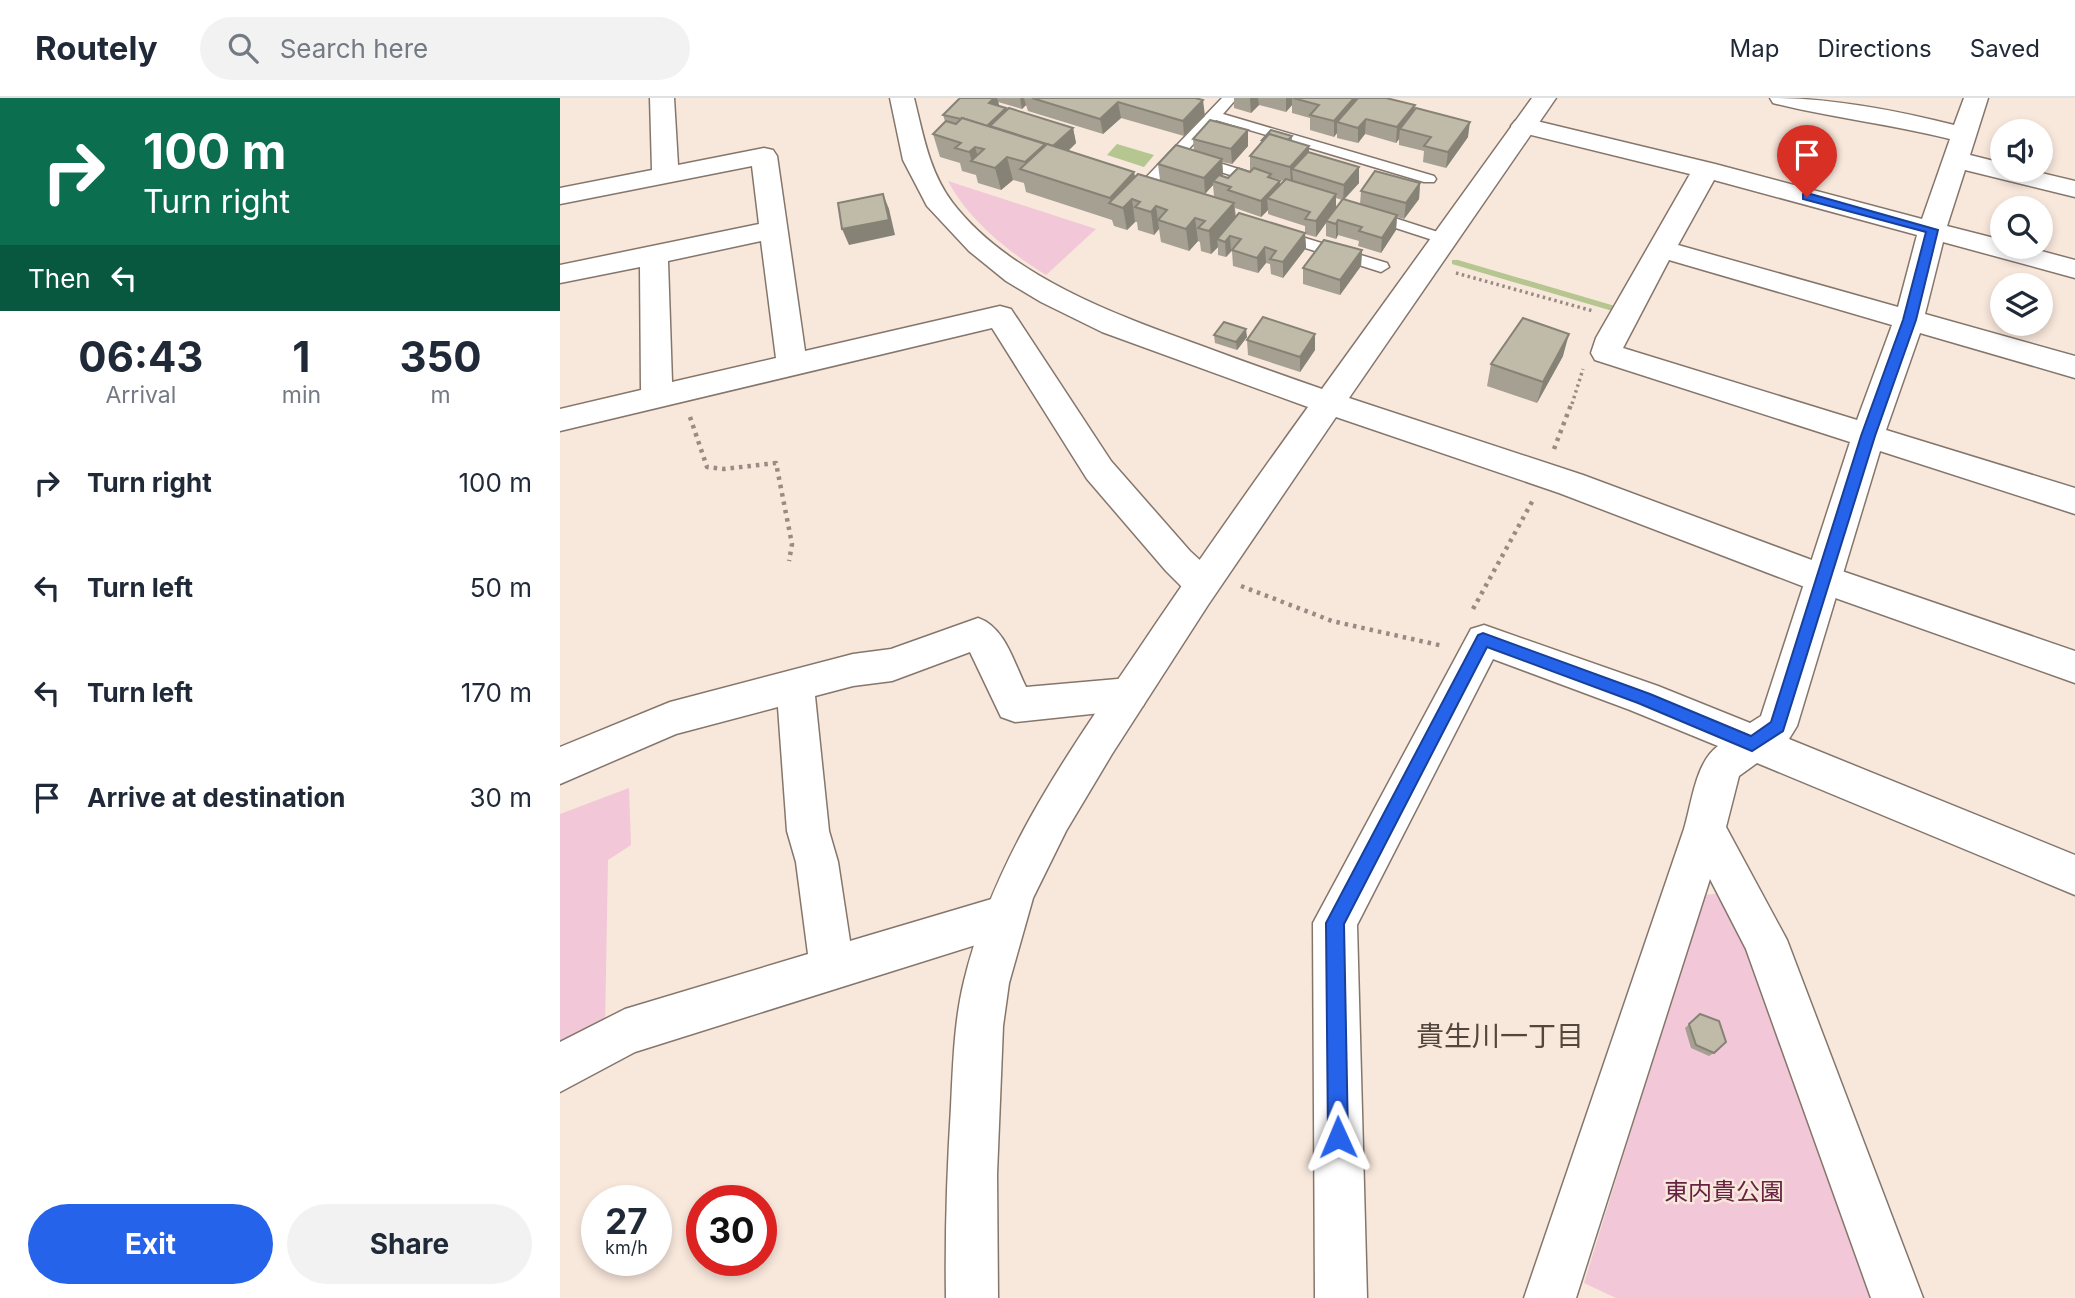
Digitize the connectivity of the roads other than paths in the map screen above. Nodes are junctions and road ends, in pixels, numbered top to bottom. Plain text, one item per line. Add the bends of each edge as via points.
1 (662, 98) edge
2 (902, 98) edge
3 (1230, 98) edge
4 (1544, 98) edge
5 (1782, 98) edge
6 (1976, 98) edge
7 (1213, 115) junction
8 (1524, 126) junction
9 (1961, 147) junction
10 (1176, 154) junction
11 (1706, 170) junction
12 (664, 175) junction
13 (1429, 179) dead end
14 (1279, 186) edge
15 (2075, 189) edge
16 (560, 196) edge
17 (1166, 200) edge
18 (1355, 211) edge
19 (774, 230) junction
20 (1932, 230) junction
21 (1267, 231) edge
22 (1445, 239) junction
23 (1661, 248) junction
24 (654, 254) junction
25 (1381, 267) dead end
26 (2075, 269) edge
27 (560, 274) edge
28 (1016, 274) junction
29 (1000, 316) junction
30 (1909, 320) junction
31 (792, 365) junction
32 (2075, 367) edge
33 (657, 396) junction
34 (1328, 404) junction
35 (560, 420) edge
36 (1868, 436) junction
37 (2075, 501) edge
38 (1205, 578) junction
39 (1823, 579) junction
40 (2075, 667) edge
41 (796, 685) junction
42 (1129, 694) junction
43 (1752, 744) junction
44 (560, 766) edge
45 (1705, 829) junction
46 (2075, 875) edge
47 (1005, 916) junction
48 (832, 967) junction
49 (560, 1068) edge
50 (972, 1298) edge
51 (1341, 1298) edge
52 (1550, 1298) edge
53 (1897, 1298) edge

1 - 12 street
2 - 28 street via 916,160 931,190 959,226
3 - 7 lane
4 - 8 street
5 - 9 street via 1904,120
6 - 9 street
7 - 10 lane
7 - 13 lane
8 - 11 street
8 - 22 street
9 - 15 street
9 - 20 street
10 - 14 lane
10 - 17 lane via 1140,192
11 - 20 street
11 - 23 street
12 - 16 street
12 - 19 street via 764,156
18 - 22 lane
19 - 24 street
19 - 31 street
20 - 26 street
20 - 30 street
21 - 25 lane
22 - 34 street
23 - 30 street
23 - 36 street via 1606,353
24 - 27 street
24 - 33 street
28 - 29 street
28 - 34 street via 1113,325
29 - 31 street
29 - 38 street via 1099,470 1178,561
30 - 32 street
30 - 36 street
31 - 33 street
33 - 35 street
34 - 38 street
34 - 39 street via 1571,484
36 - 37 street
36 - 39 street
38 - 42 street
39 - 40 street
39 - 43 street via 1777,726
41 - 42 street via 892,665 978,633 1015,705
41 - 44 street via 670,719
41 - 48 street via 808,831
42 - 47 street via 1061,797
43 - 45 street via 1723,766
43 - 46 street
43 - 51 street via 1644,698 1478,649 1335,923
45 - 52 street
45 - 53 street via 1765,940
47 - 48 street
47 - 50 street via 986,983 977,1058
48 - 49 street via 625,1032

